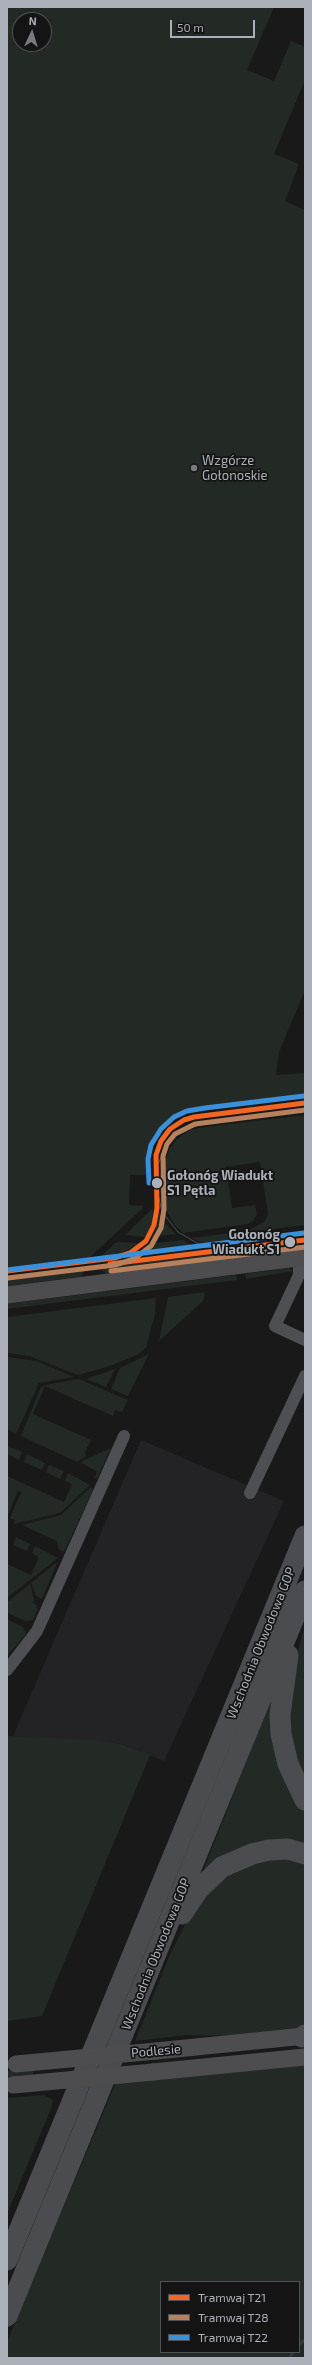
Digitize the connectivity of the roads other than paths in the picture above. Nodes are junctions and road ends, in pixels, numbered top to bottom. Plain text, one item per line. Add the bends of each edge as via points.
1 (302, 1258) edge
2 (7, 1295) edge
3 (305, 1340) edge
4 (305, 1376) edge
5 (124, 1436) dead end
6 (250, 1493) dead end
7 (305, 1536) edge
8 (305, 1591) edge
9 (295, 1615) junction
10 (7, 1670) edge
11 (305, 1800) edge
12 (305, 1854) edge
13 (158, 1949) junction
14 (304, 2036) edge
15 (305, 2058) edge
16 (11, 2065) edge
17 (10, 2086) edge
18 (32, 2200) junction
19 (7, 2234) edge
20 (7, 2260) edge
21 (7, 2316) edge

1 - 2 street
1 - 3 street via 299,1274 275,1326
4 - 6 street
5 - 10 street via 37,1631
7 - 18 highway, Wschodnia Obwodowa GOP
8 - 9 highway, Wschodnia Obwodowa GOP
9 - 11 highway via 282,1691 281,1734 288,1764
9 - 13 highway, Wschodnia Obwodowa GOP
12 - 13 highway via 288,1849 269,1850 252,1854 222,1867 198,1890
13 - 21 highway, Wschodnia Obwodowa GOP
14 - 16 street, Podlesie, bridge
15 - 17 street, Podlesie, bridge
18 - 19 highway
18 - 20 highway, Wschodnia Obwodowa GOP

